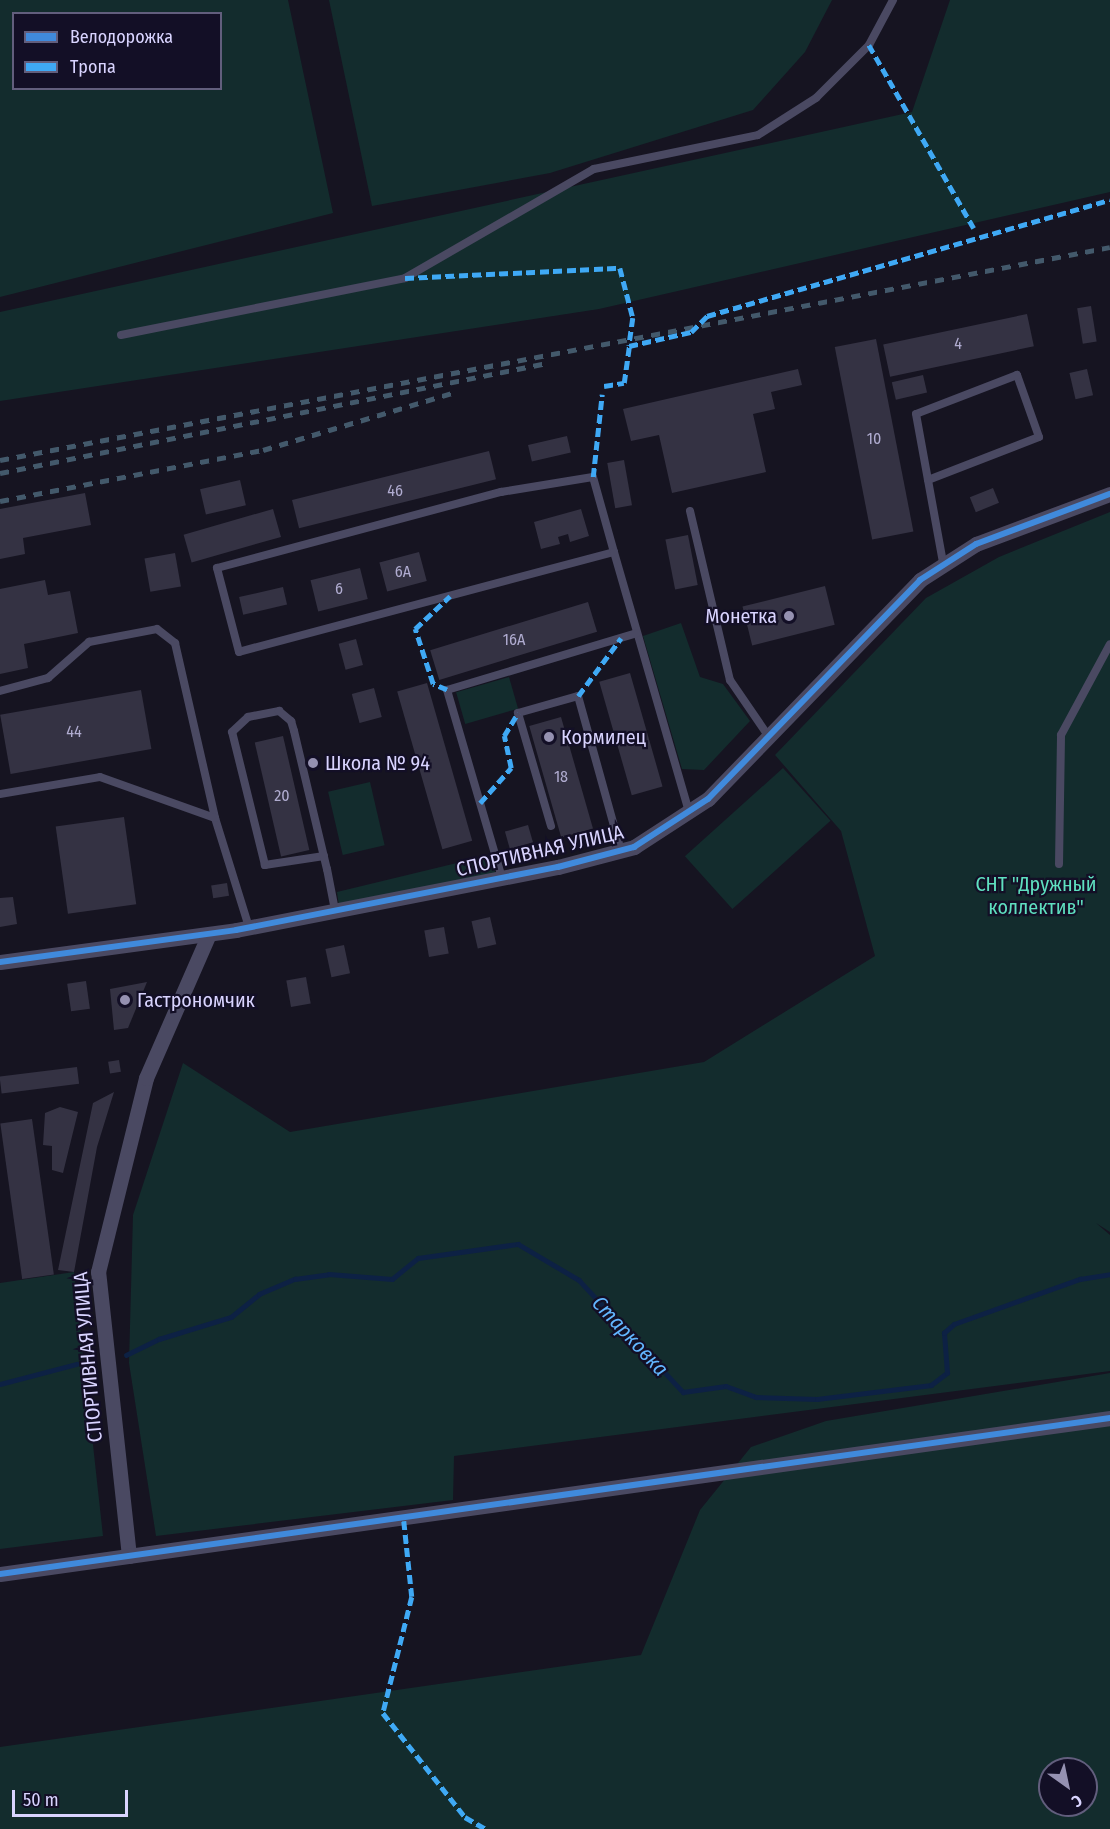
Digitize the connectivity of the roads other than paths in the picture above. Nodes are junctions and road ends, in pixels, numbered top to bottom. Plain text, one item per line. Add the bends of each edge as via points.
1 (893, 0) edge
2 (121, 335) dead end
3 (928, 480) junction
4 (1110, 494) edge
5 (690, 511) dead end
6 (614, 552) junction
7 (943, 563) junction
8 (638, 633) junction
9 (1110, 645) edge
10 (0, 691) edge
11 (770, 738) junction
12 (0, 794) edge
13 (690, 815) junction
14 (215, 818) junction
15 (551, 826) dead end
16 (621, 851) junction
17 (324, 856) junction
18 (1059, 864) dead end
19 (502, 879) junction
20 (335, 910) junction
21 (249, 927) junction
22 (209, 934) junction
23 (0, 962) edge
24 (1110, 1418) edge
25 (129, 1556) junction
26 (0, 1574) edge

1 - 2 lane via 869,45 816,98 758,135 594,169 405,278
3 - 3 lane via 916,414 1017,375 1039,437
3 - 7 lane
4 - 7 street, СПОРТИВНАЯ УЛИЦА via 1017,525
5 - 11 lane via 730,680
6 - 6 lane via 593,477 501,492 217,568 239,652
6 - 8 lane
7 - 11 street, СПОРТИВНАЯ УЛИЦА via 900,599
8 - 13 lane
8 - 19 lane via 447,690
9 - 18 lane via 1061,735
10 - 14 lane via 48,678 89,642 157,629 175,643
11 - 13 street, СПОРТИВНАЯ УЛИЦА
12 - 14 lane via 100,777
13 - 16 street, СПОРТИВНАЯ УЛИЦА via 656,837
14 - 21 lane
15 - 16 lane via 518,713 578,696
16 - 19 street, СПОРТИВНАЯ УЛИЦА
17 - 17 lane via 291,720 279,711 248,717 232,732 265,865
17 - 20 lane
19 - 20 street, СПОРТИВНАЯ УЛИЦА
20 - 21 street, СПОРТИВНАЯ УЛИЦА
21 - 22 street, СПОРТИВНАЯ УЛИЦА
22 - 23 street, СПОРТИВНАЯ УЛИЦА
22 - 25 street, СПОРТИВНАЯ УЛИЦА via 146,1078 98,1272
24 - 25 street
25 - 26 street

